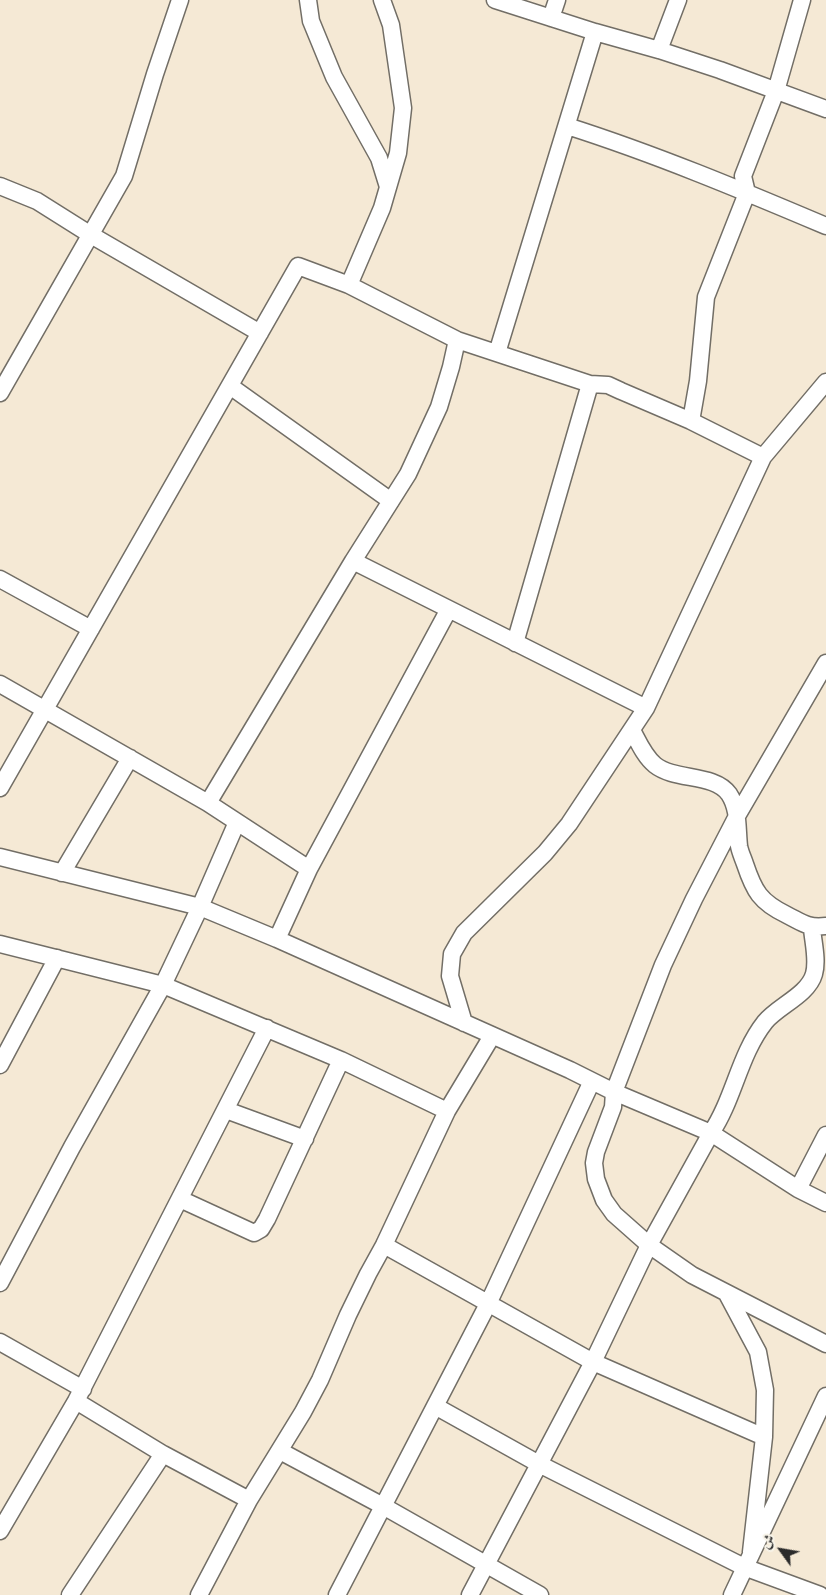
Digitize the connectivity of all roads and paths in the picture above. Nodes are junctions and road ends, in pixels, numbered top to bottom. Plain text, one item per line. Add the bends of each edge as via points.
1 (180, 0) edge
2 (308, 0) edge
3 (382, 0) edge
4 (495, 0) edge
5 (557, 0) edge
6 (678, 0) edge
7 (802, 0) edge
8 (551, 18) junction
9 (595, 32) junction
10 (659, 50) junction
11 (776, 90) junction
12 (826, 109) edge
13 (567, 126) junction
14 (0, 186) edge
15 (388, 187) junction
16 (747, 193) junction
17 (826, 226) edge
18 (91, 235) junction
19 (349, 285) junction
20 (260, 333) junction
21 (457, 340) junction
22 (497, 353) junction
23 (826, 382) edge
24 (590, 384) junction
25 (230, 386) junction
26 (0, 394) edge
27 (691, 421) junction
28 (763, 457) junction
29 (390, 501) junction
30 (353, 561) junction
31 (0, 579) edge
32 (449, 609) junction
33 (92, 629) junction
34 (515, 642) junction
35 (824, 670) edge
36 (0, 684) edge
37 (646, 708) junction
38 (45, 709) junction
39 (632, 730) junction
40 (130, 758) junction
41 (0, 788) edge
42 (208, 803) junction
43 (737, 816) junction
44 (237, 822) junction
45 (0, 857) edge
46 (309, 869) junction
47 (62, 873) junction
48 (200, 907) junction
49 (819, 927) edge
50 (278, 939) junction
51 (0, 944) edge
52 (57, 958) junction
53 (162, 985) junction
54 (464, 1023) junction
55 (267, 1028) junction
56 (492, 1036) junction
57 (5, 1045) edge
58 (341, 1060) junction
59 (0, 1065) edge
60 (592, 1081) junction
61 (614, 1092) junction
62 (226, 1110) junction
63 (447, 1112) junction
64 (711, 1133) junction
65 (826, 1134) edge
66 (305, 1139) junction
67 (798, 1189) junction
68 (180, 1200) junction
69 (826, 1203) edge
70 (384, 1245) junction
71 (650, 1245) junction
72 (0, 1284) edge
73 (727, 1294) junction
74 (488, 1304) junction
75 (826, 1344) edge
76 (1, 1345) edge
77 (593, 1362) junction
78 (80, 1395) junction
79 (826, 1396) edge
80 (435, 1406) junction
81 (764, 1437) junction
82 (280, 1451) junction
83 (163, 1454) junction
84 (539, 1464) junction
85 (249, 1500) junction
86 (383, 1506) junction
87 (0, 1531) edge
88 (751, 1552) junction
89 (486, 1564) junction
90 (744, 1567) junction
91 (70, 1595) edge
92 (199, 1595) edge
93 (337, 1595) edge
94 (470, 1595) edge
95 (540, 1595) edge
96 (732, 1595) edge
97 (820, 1595) edge

1 - 18 street via 124,176
2 - 15 street via 310,20 334,77 379,158
3 - 15 street via 390,25 404,108 398,153
4 - 8 street
5 - 8 street
6 - 10 street
7 - 11 street
8 - 9 street
9 - 10 street
9 - 13 street
10 - 11 street
11 - 12 street
11 - 16 street via 743,176
13 - 16 street
13 - 22 street
14 - 18 street via 36,201
15 - 19 street
16 - 17 street
16 - 27 street via 706,297
18 - 20 street
18 - 26 street
19 - 20 street via 298,266
19 - 21 street
20 - 25 street
21 - 22 street
21 - 29 street via 439,407 427,436
22 - 24 street
23 - 28 street
24 - 27 street via 608,385
24 - 34 street
25 - 29 street
25 - 33 street
27 - 28 street
28 - 37 street
29 - 30 street
30 - 32 street
30 - 42 street
31 - 33 street
32 - 34 street
32 - 46 street
33 - 38 street
34 - 37 street
35 - 43 street
36 - 38 street
37 - 39 street
38 - 40 street
38 - 41 street
39 - 43 street via 655,765 672,774 721,786 729,794
39 - 54 street via 569,824 545,853 464,933 452,954 450,976
40 - 42 street
40 - 47 street
42 - 44 street
43 - 49 street via 740,848 759,897 774,909
43 - 61 street via 663,965
44 - 46 street
44 - 48 street
45 - 47 street
46 - 50 street
47 - 48 street
48 - 50 street
48 - 53 street
49 - 64 street via 814,974 807,986 767,1020 754,1038
50 - 54 street
51 - 52 street
52 - 53 street
52 - 57 street
53 - 55 street
53 - 72 street
54 - 56 street
55 - 58 street
55 - 62 street
56 - 60 street
56 - 63 street
57 - 59 street
58 - 63 street
58 - 66 street
60 - 61 street
60 - 74 street
61 - 64 street
61 - 71 street via 613,1107 596,1152 596,1179 614,1214
62 - 66 street
62 - 68 street
63 - 70 street
64 - 67 street
64 - 71 street
65 - 67 street
66 - 68 street via 267,1219 254,1233
67 - 69 street
68 - 78 street
70 - 74 street
70 - 82 street via 348,1315 320,1380
71 - 73 street via 692,1275
71 - 77 street
73 - 75 street
73 - 81 street via 758,1352 765,1390
74 - 77 street
74 - 80 street
76 - 78 street
77 - 81 street
77 - 84 street
78 - 83 street
78 - 87 street
79 - 88 street
80 - 84 street
80 - 86 street
81 - 88 street
82 - 85 street
82 - 86 street
83 - 85 street
83 - 91 street
84 - 89 street
84 - 90 street
85 - 92 street
86 - 89 street
86 - 93 street
88 - 90 street
89 - 94 street
89 - 95 street
90 - 96 street
90 - 97 street

